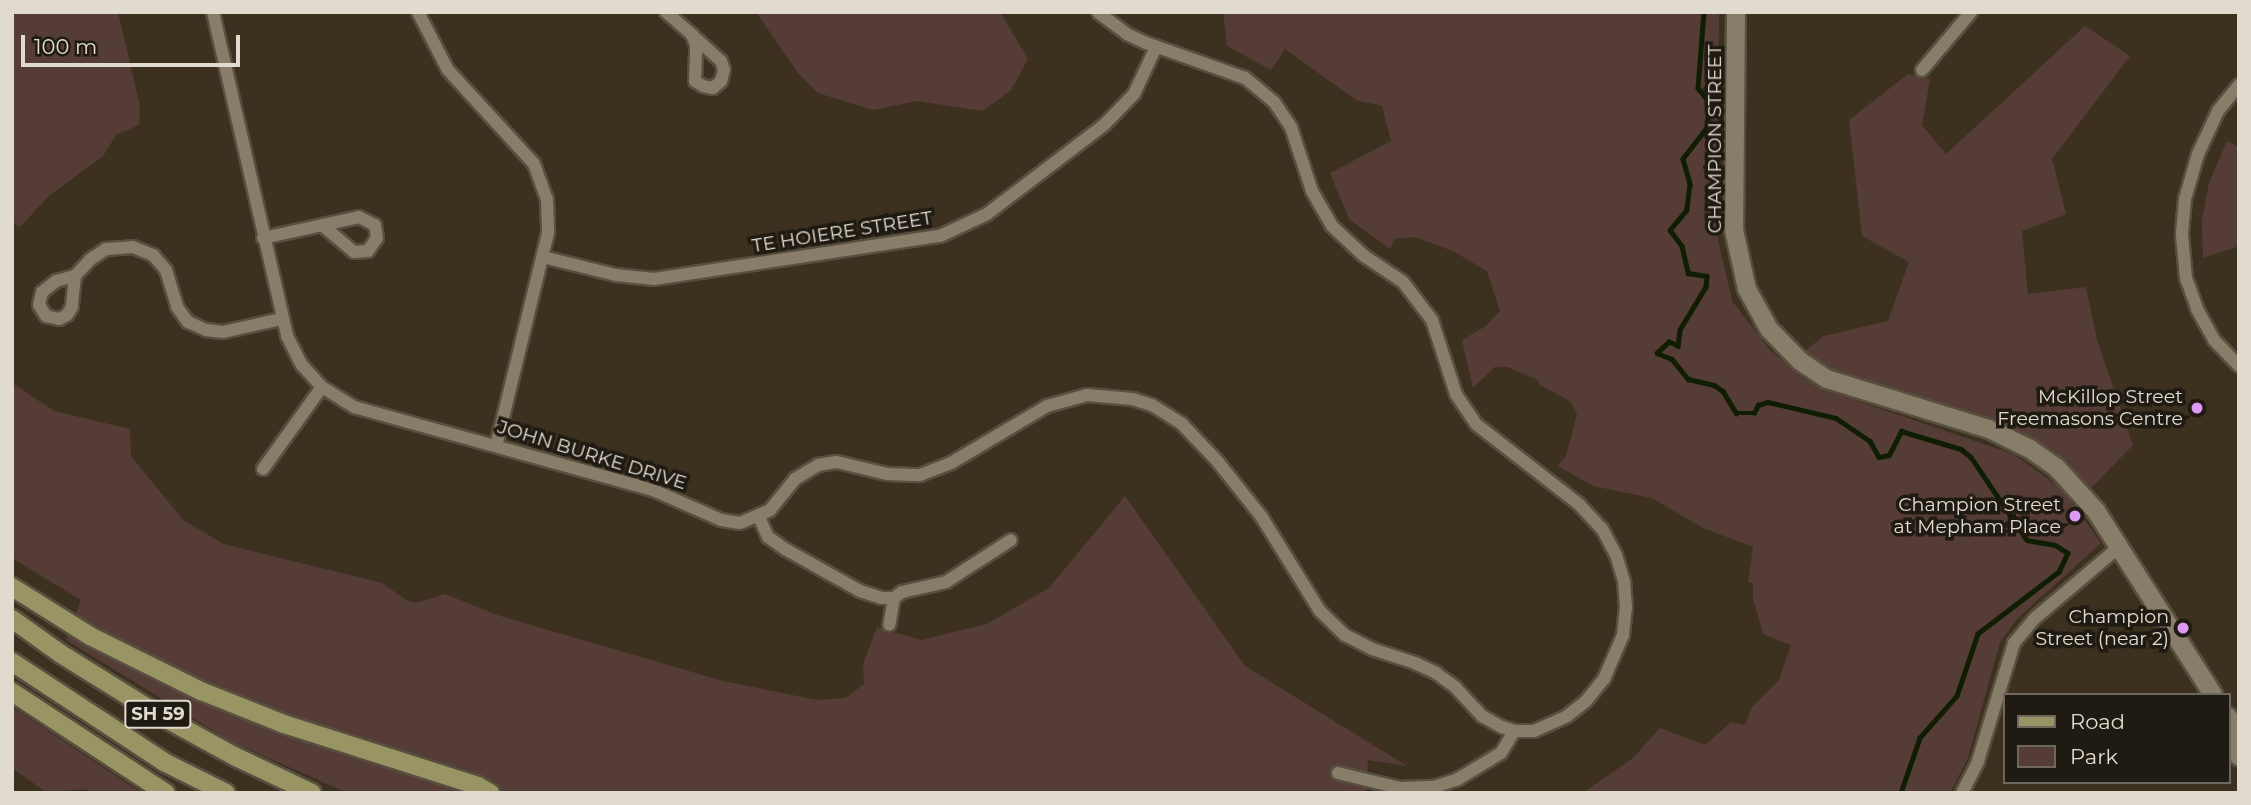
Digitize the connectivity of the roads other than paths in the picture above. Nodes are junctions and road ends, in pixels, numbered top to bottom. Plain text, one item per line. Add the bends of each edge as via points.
1 (213, 12) edge
2 (418, 12) edge
3 (666, 12) edge
4 (1098, 12) edge
5 (1736, 12) edge
6 (1971, 12) edge
7 (692, 35) dead end
8 (1156, 47) junction
9 (1922, 70) dead end
10 (2239, 85) edge
11 (322, 225) dead end
12 (263, 238) junction
13 (543, 257) junction
14 (75, 276) dead end
15 (281, 319) junction
16 (2239, 366) edge
17 (323, 387) junction
18 (496, 446) junction
19 (263, 469) dead end
20 (760, 517) junction
21 (1012, 540) dead end
22 (2119, 547) junction
23 (12, 587) edge
24 (894, 598) junction
25 (12, 619) edge
26 (889, 625) dead end
27 (12, 662) edge
28 (12, 692) edge
29 (2212, 693) edge
30 (1514, 731) junction
31 (2239, 732) edge
32 (2239, 756) edge
33 (1338, 773) dead end
34 (166, 793) edge
35 (226, 793) edge
36 (312, 793) edge
37 (490, 793) edge
38 (1962, 793) edge

1 - 12 street, JOHN BURKE DRIVE
2 - 13 street via 448,70 534,164 547,199
3 - 7 street
4 - 8 street via 1127,34
5 - 22 main road, CHAMPION STREET via 1734,230 1747,289 1769,329 1800,362 1828,379 1989,429 2044,458 2072,481
6 - 9 street
8 - 13 street, TE HOIERE STREET via 1134,94 1104,125 987,214 940,236 654,279
8 - 30 street via 1233,72 1274,102 1291,127 1312,191 1332,226 1363,255 1403,282 1432,320 1456,394 1476,424 1580,505 1610,542 1626,592 1623,635 1614,662 1595,690 1567,716 1534,731
10 - 16 street via 2218,111 2202,144 2185,199 2182,235 2186,278 2197,309 2214,340
11 - 12 street
12 - 15 street, JOHN BURKE DRIVE
13 - 18 street
14 - 15 street via 106,249 133,247 153,255 166,270 177,307 188,322 223,332
15 - 17 street, JOHN BURKE DRIVE via 302,365
17 - 18 street, JOHN BURKE DRIVE via 369,413
17 - 19 street
18 - 20 street, JOHN BURKE DRIVE via 667,495 721,520 740,523
20 - 24 street via 768,537 785,549 860,591
20 - 30 street via 776,505 795,479 818,465 837,462 887,474 919,475 951,463 1046,406 1087,396 1133,399 1168,414 1218,462 1261,516 1320,611 1336,626 1372,649 1436,673 1482,716
21 - 24 street via 947,582
22 - 29 main road, CHAMPION STREET
22 - 38 street via 2034,619 2014,643 1978,761
23 - 37 main road via 90,636 201,691
24 - 26 street
25 - 36 main road, SH 59 via 154,712
27 - 35 main road, SH 59 via 164,762
28 - 34 main road
30 - 33 street via 1501,754 1458,779 1434,786 1400,788
31 - 32 main road via 2235,744

